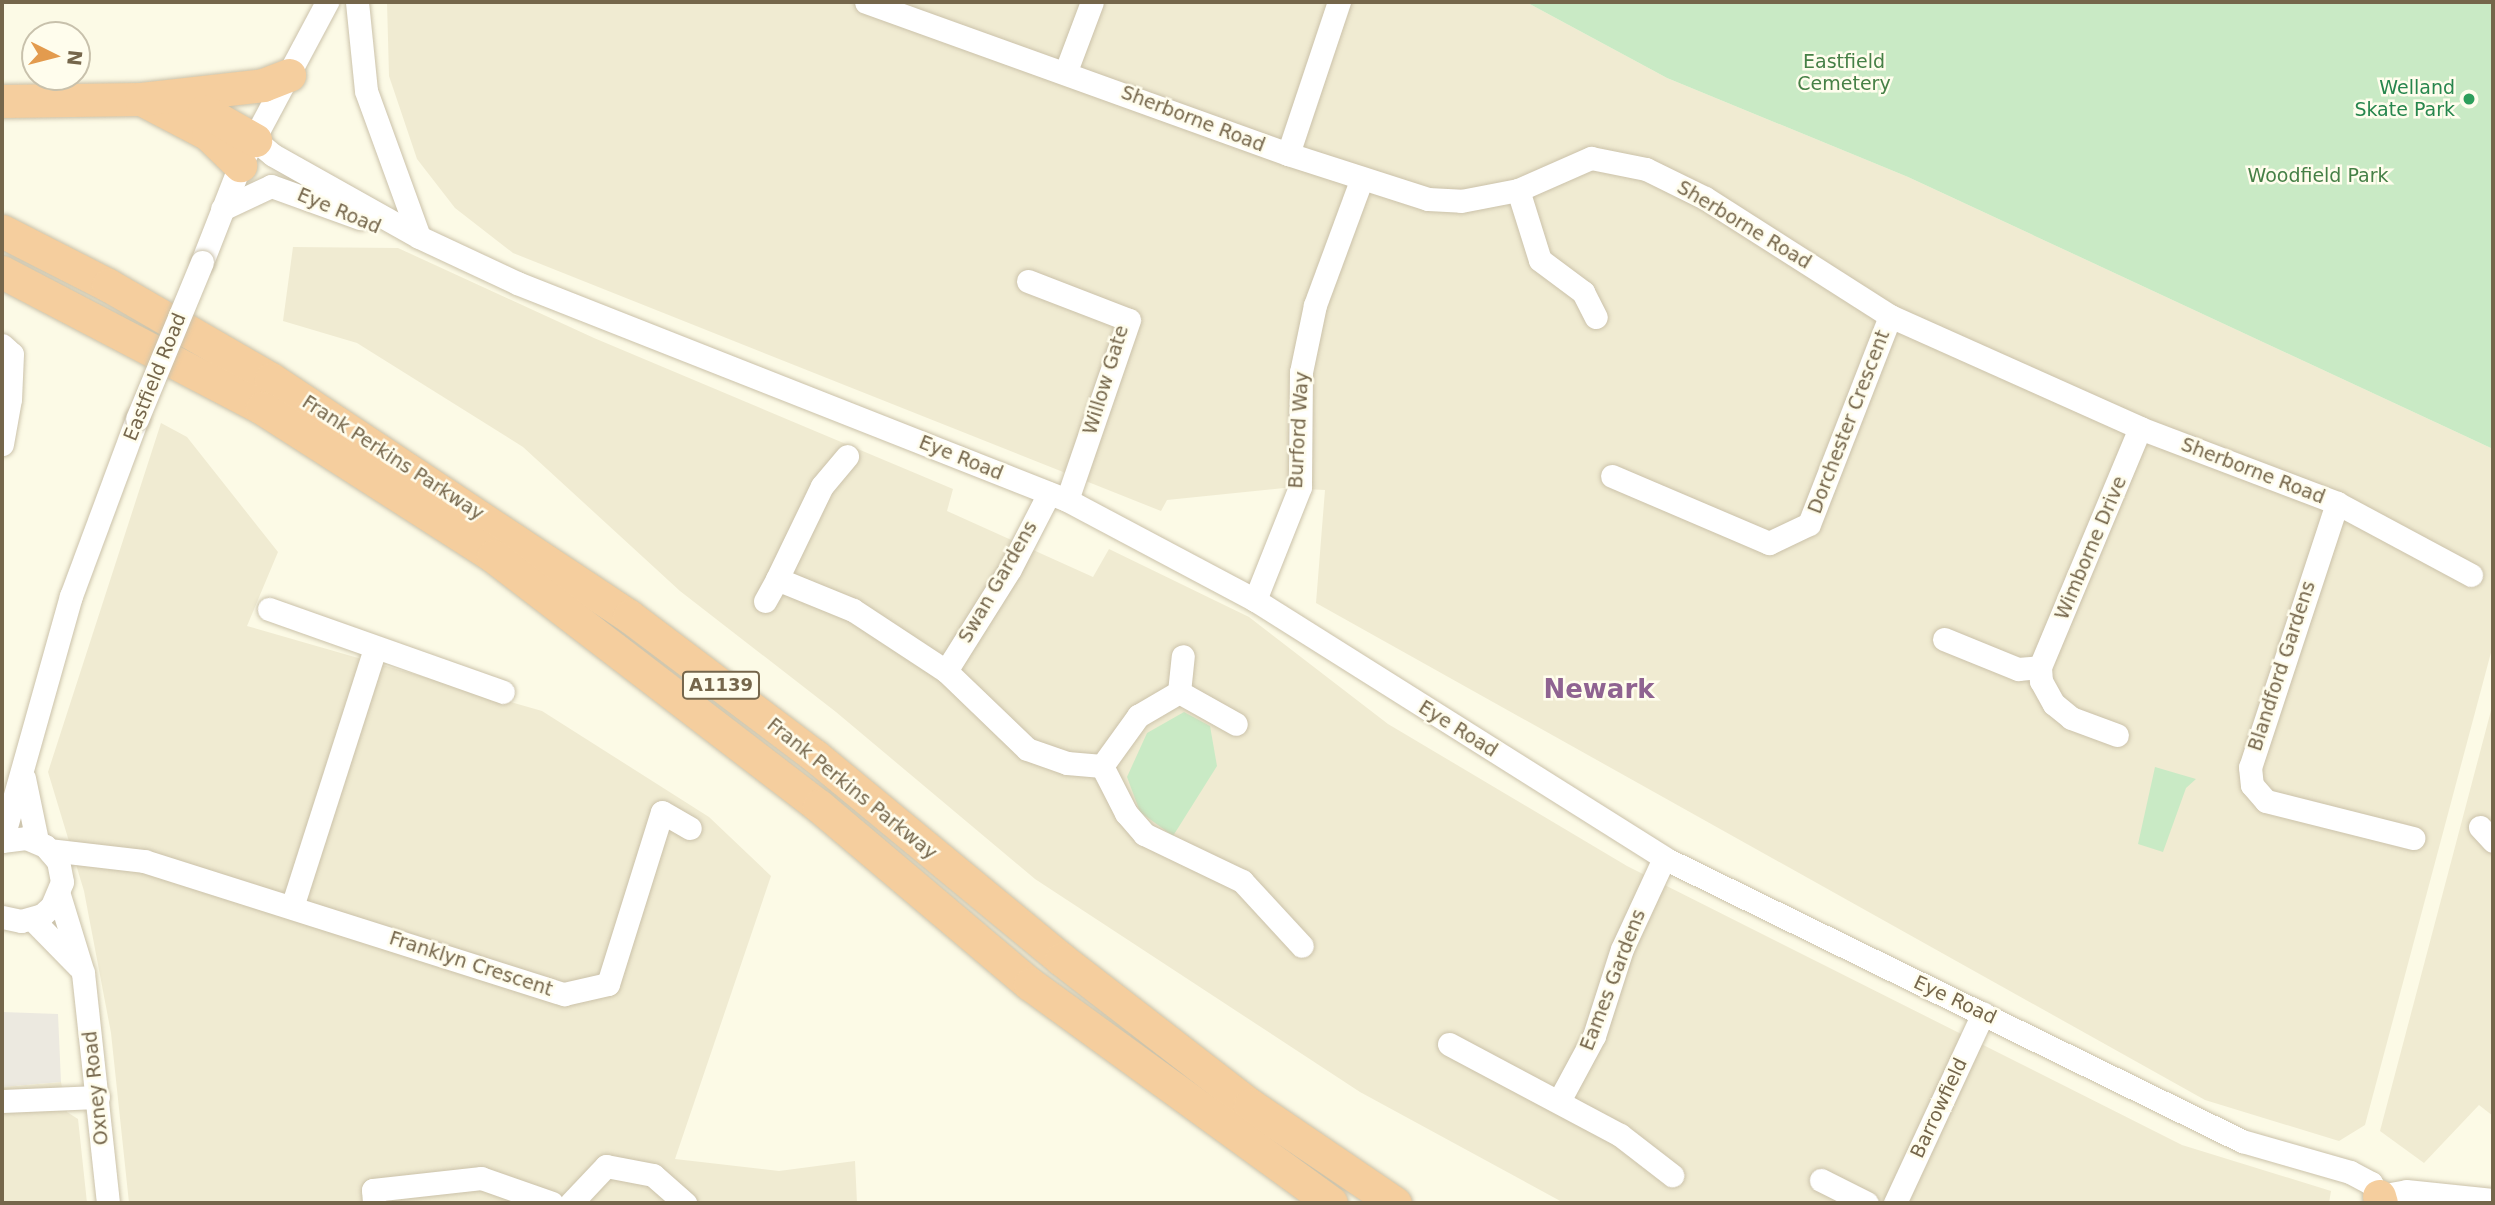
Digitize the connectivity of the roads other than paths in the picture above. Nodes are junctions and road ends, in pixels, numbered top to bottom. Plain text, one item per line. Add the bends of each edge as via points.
1 (327, 2) edge
2 (357, 2) edge
3 (866, 2) edge
4 (1092, 2) edge
5 (1339, 2) edge
6 (1066, 71) junction
7 (289, 75) junction
8 (155, 97) junction
9 (2, 101) edge
10 (248, 153) junction
11 (1288, 154) junction
12 (1362, 178) junction
13 (1518, 190) junction
14 (222, 209) junction
15 (2, 231) edge
16 (419, 237) junction
17 (2, 272) edge
18 (1028, 281) dead end
19 (1890, 316) junction
20 (1596, 317) dead end
21 (2, 345) edge
22 (2140, 428) junction
23 (2, 444) edge
24 (847, 456) dead end
25 (1612, 476) dead end
26 (1058, 497) junction
27 (2337, 503) junction
28 (2471, 575) dead end
29 (776, 579) junction
30 (1255, 600) junction
31 (765, 601) dead end
32 (269, 609) dead end
33 (1944, 639) dead end
34 (375, 648) junction
35 (1182, 656) dead end
36 (2040, 667) junction
37 (946, 671) junction
38 (503, 692) dead end
39 (1179, 692) junction
40 (1236, 724) dead end
41 (2117, 735) dead end
42 (1102, 766) junction
43 (23, 768) junction
44 (690, 828) dead end
45 (2413, 838) dead end
46 (2, 841) edge
47 (43, 846) junction
48 (103, 855) junction
49 (1664, 858) junction
50 (60, 886) junction
51 (292, 907) junction
52 (12, 921) edge
53 (1302, 946) dead end
54 (83, 973) junction
55 (1983, 1013) junction
56 (1449, 1044) dead end
57 (98, 1097) junction
58 (2, 1101) edge
59 (1559, 1101) junction
60 (1672, 1175) dead end
61 (1821, 1180) dead end
62 (2380, 1200) edge
63 (2493, 1200) edge
64 (1857, 1201) edge
65 (108, 1203) edge
66 (374, 1203) edge
67 (552, 1203) edge
68 (570, 1203) edge
69 (685, 1203) edge
70 (1331, 1203) edge
71 (1395, 1203) edge
72 (1895, 1203) edge

1 - 7 street, Eastfield Road
2 - 16 street via 366,91
3 - 6 street, Sherborne Road
4 - 6 street
5 - 11 street
6 - 11 street, Sherborne Road
7 - 8 highway via 263,85
7 - 10 street, Eastfield Road
8 - 9 highway
8 - 10 highway via 208,134
10 - 14 street, Eastfield Road
10 - 16 street, Eye Road via 273,155
11 - 12 street, Sherborne Road
12 - 13 street, Sherborne Road via 1428,199 1461,201
12 - 30 street, Burford Way via 1315,305 1301,372 1300,487
13 - 19 street, Sherborne Road via 1591,158 1646,169 1705,198
13 - 20 street via 1540,260 1583,292
14 - 16 street, Eye Road via 271,186 338,208 396,235
14 - 43 street, Eastfield Road, bridge via 71,596
15 - 71 highway, Frank Perkins Parkway / A1139 via 108,285 271,379 629,616 815,756 1061,959 1218,1081
16 - 26 street, Eye Road via 517,284
17 - 70 highway, Frank Perkins Parkway / A1139 via 262,408 493,556 819,806 1030,984
18 - 26 street, Willow Gate via 1129,320
19 - 22 street, Sherborne Road
19 - 25 street, Dorchester Crescent via 1809,524 1769,543
21 - 23 street via 12,354
22 - 27 street, Sherborne Road
22 - 36 street, Wimborne Drive
24 - 29 street via 808,509
26 - 30 street, Eye Road
26 - 37 street, Swan Gardens
27 - 28 street, Sherborne Road
27 - 45 street, Blandford Gardens via 2250,767 2252,785 2266,801
29 - 31 street
29 - 37 street via 853,610
30 - 49 street, Eye Road
32 - 34 street
33 - 36 street via 2018,669
34 - 38 street
34 - 51 street
35 - 39 street
36 - 41 street via 2040,681 2053,704 2071,718
37 - 42 street via 1027,749 1067,763
39 - 40 street
39 - 42 street via 1138,716
42 - 53 street via 1126,813 1144,834 1242,881
43 - 46 street, Eastfield Road
43 - 47 street, Eastfield Road
44 - 51 street, Franklyn Crescent via 662,812 608,984 564,994
46 - 47 street, Franklyn Crescent
47 - 48 street, Franklyn Crescent
47 - 50 street, Eastfield Road
48 - 50 street
48 - 51 street, Franklyn Crescent via 144,862
49 - 55 street, Eye Road
49 - 59 street, Eames Gardens via 1622,949 1594,1036
50 - 52 street via 52,906
50 - 54 street, Oxney Road
52 - 54 street
54 - 57 street, Oxney Road
55 - 62 street, Eye Road via 2242,1141 2350,1172 2371,1183
55 - 72 street, Barrowfield
56 - 59 street
57 - 58 street
57 - 65 street, Oxney Road
59 - 60 street via 1620,1135
61 - 64 street
62 - 63 street, Eye Road via 2406,1191
66 - 67 street via 373,1190 481,1178
68 - 69 street via 606,1166 653,1175

